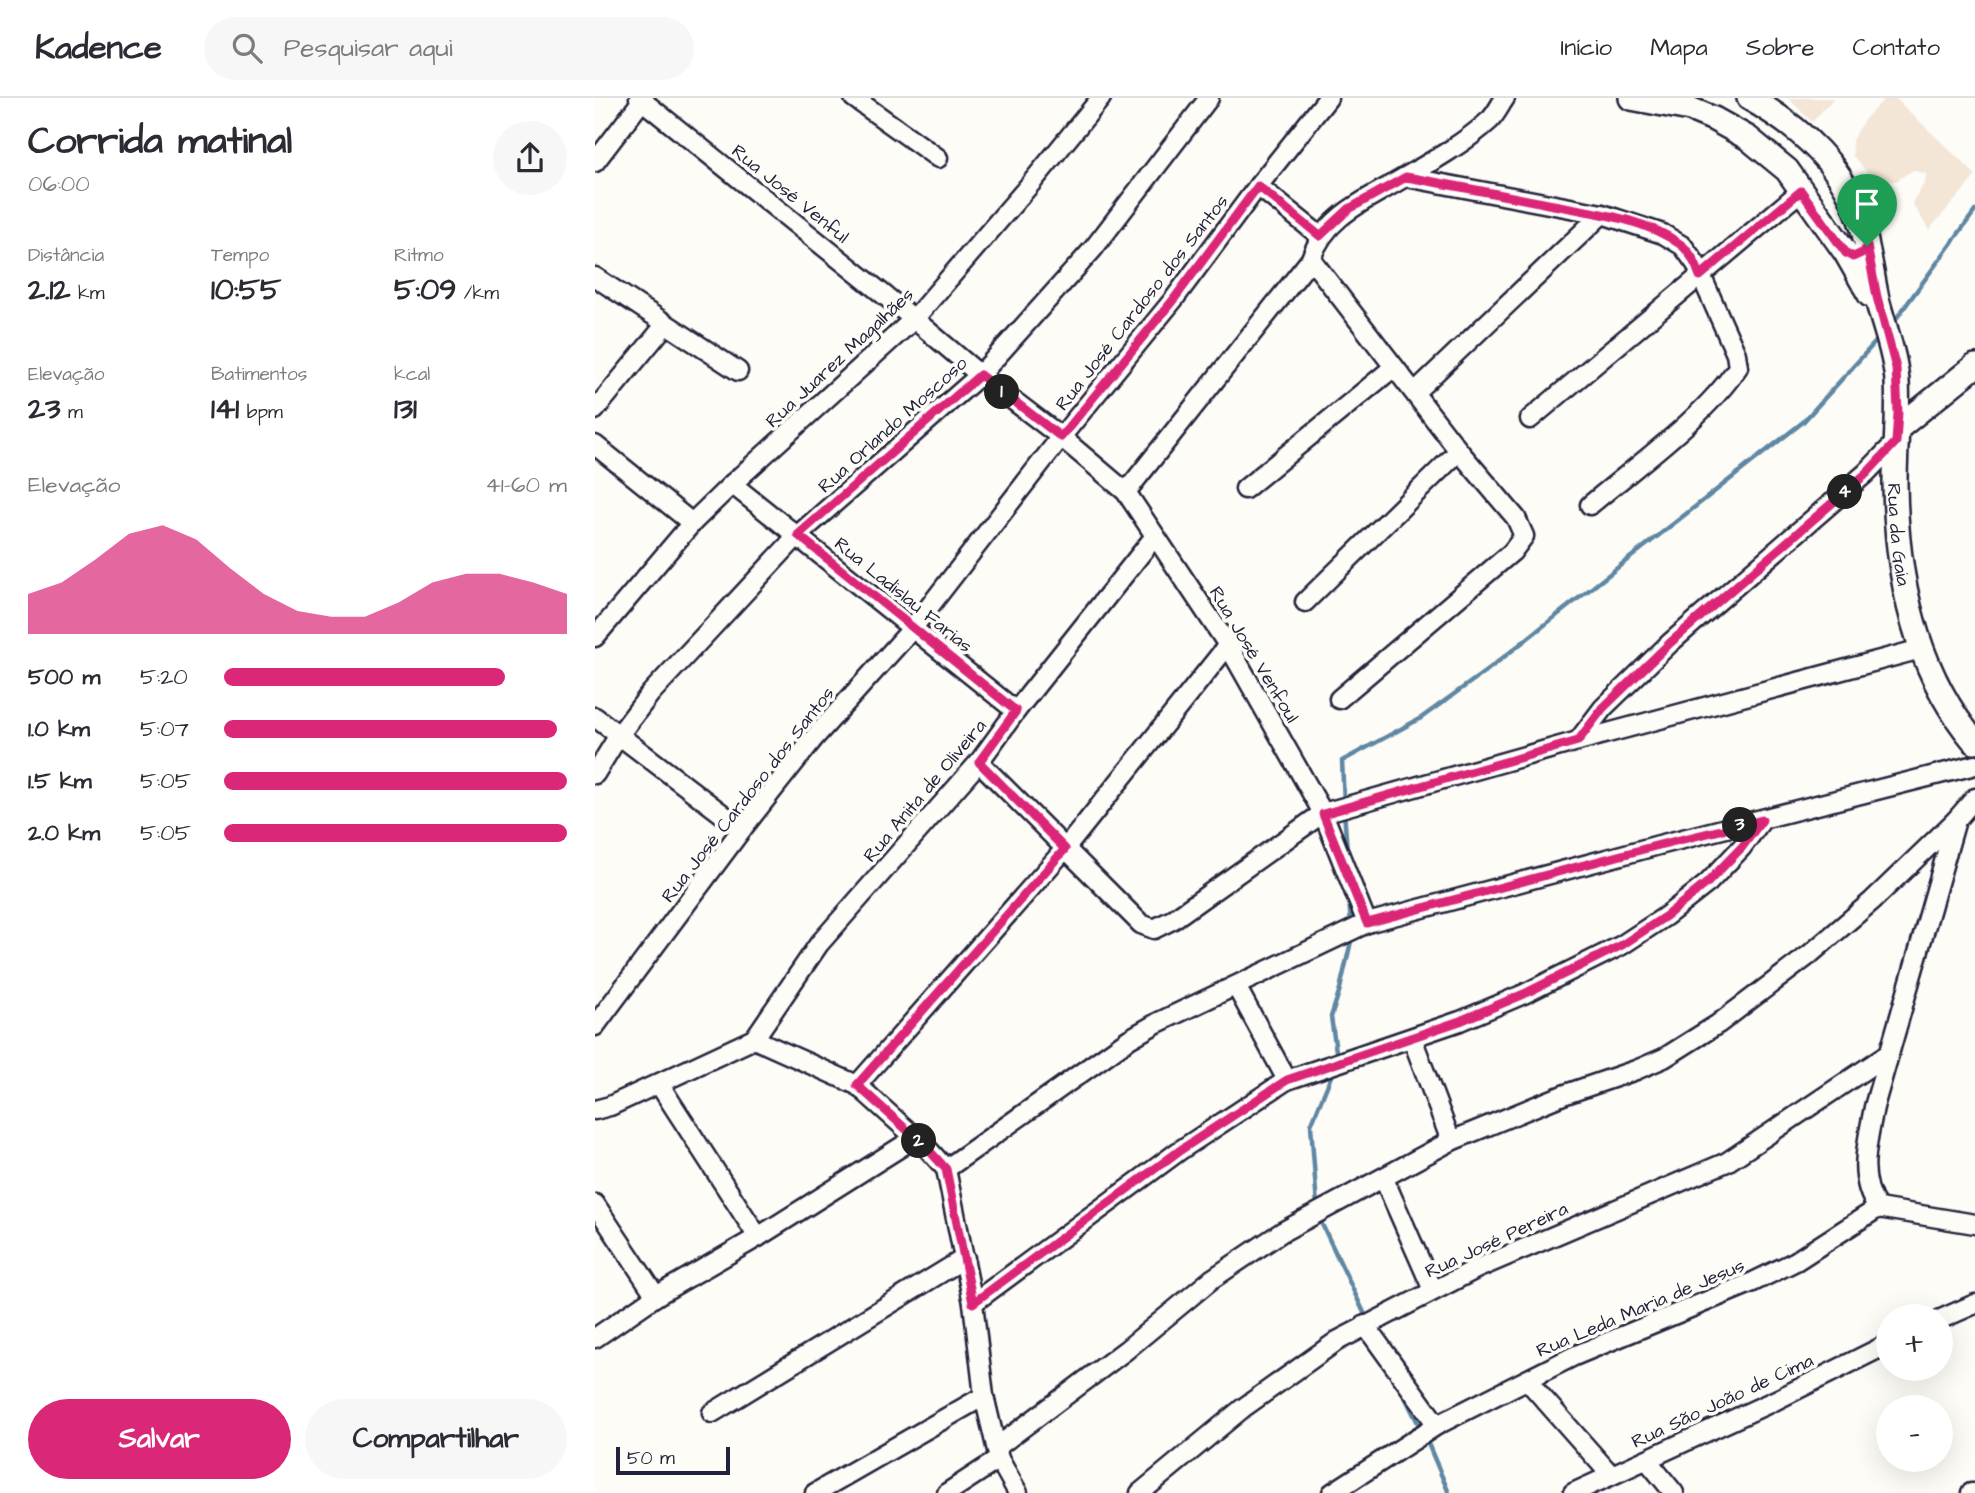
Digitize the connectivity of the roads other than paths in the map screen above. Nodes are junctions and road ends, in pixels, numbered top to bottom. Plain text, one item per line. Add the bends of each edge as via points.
1 (854, 98) edge
2 (1101, 98) edge
3 (1209, 98) edge
4 (1328, 98) edge
5 (1505, 98) edge
6 (1631, 98) edge
7 (1749, 98) edge
8 (642, 99) edge
9 (937, 158) dead end
10 (595, 162) edge
11 (1406, 177) junction
12 (1258, 186) junction
13 (1801, 191) junction
14 (1602, 214) junction
15 (1320, 236) junction
16 (1857, 249) junction
17 (1311, 259) junction
18 (1700, 276) junction
19 (595, 277) edge
20 (914, 319) junction
21 (666, 324) junction
22 (1975, 366) edge
23 (1394, 367) junction
24 (739, 372) dead end
25 (980, 375) junction
26 (1415, 392) junction
27 (595, 410) edge
28 (1530, 419) dead end
29 (1897, 435) junction
30 (1061, 437) junction
31 (595, 445) edge
32 (1459, 451) junction
33 (731, 484) junction
34 (1245, 489) dead end
35 (1126, 492) junction
36 (1590, 505) dead end
37 (692, 523) junction
38 (798, 535) junction
39 (1154, 536) junction
40 (1305, 602) dead end
41 (912, 629) junction
42 (595, 637) edge
43 (1228, 645) junction
44 (1921, 649) junction
45 (1339, 699) dead end
46 (1016, 711) junction
47 (595, 717) edge
48 (619, 735) junction
49 (1578, 741) junction
50 (1975, 742) edge
51 (979, 762) junction
52 (1975, 765) edge
53 (595, 774) edge
54 (1975, 798) edge
55 (1323, 814) junction
56 (1762, 820) junction
57 (1956, 820) junction
58 (742, 828) junction
59 (1065, 849) junction
60 (1367, 923) junction
61 (1235, 986) junction
62 (595, 1026) edge
63 (1412, 1038) junction
64 (754, 1039) junction
65 (1888, 1054) junction
66 (1287, 1080) junction
67 (659, 1084) junction
68 (857, 1085) junction
69 (595, 1111) edge
70 (915, 1138) junction
71 (1451, 1141) junction
72 (946, 1169) junction
73 (1384, 1179) junction
74 (595, 1204) edge
75 (1878, 1208) junction
76 (1975, 1224) edge
77 (758, 1237) junction
78 (965, 1258) junction
79 (1433, 1290) junction
80 (656, 1296) junction
81 (973, 1303) junction
82 (1975, 1304) edge
83 (1953, 1314) edge
84 (1365, 1325) junction
85 (595, 1338) edge
86 (1876, 1350) edge
87 (1527, 1380) junction
88 (984, 1395) junction
89 (712, 1413) dead end
90 (1437, 1425) junction
91 (998, 1453) junction
92 (1647, 1460) junction
93 (1610, 1474) junction
94 (815, 1493) edge
95 (947, 1493) edge
96 (1018, 1493) edge
97 (1140, 1493) edge
98 (1332, 1493) edge
99 (1573, 1493) edge
100 (1674, 1493) edge

1 - 9 street
2 - 20 street, Rua Juarez Magalhães
3 - 25 street, Rua Orlando Moscoso via 1093,249
4 - 12 street, Rua José Cardoso dos Santos
5 - 11 street via 1480,128
6 - 13 main road via 1690,109 1733,129 1787,170
7 - 16 main road, Rua da Gaia via 1795,127 1834,167 1857,208
8 - 10 street
8 - 20 street, Rua José Venful
11 - 14 street
11 - 15 street via 1349,209
12 - 15 street
12 - 30 street, Rua José Cardoso dos Santos via 1174,299
13 - 16 main road
13 - 18 street
14 - 18 street via 1663,234 1683,246
14 - 26 street
15 - 17 street
16 - 29 main road, Rua da Gaia via 1896,368
17 - 23 street
17 - 35 street
18 - 28 street
18 - 36 street via 1738,367 1700,411
19 - 21 street
20 - 25 street, Rua José Venful
20 - 33 street, Rua Juarez Magalhães
21 - 24 street
21 - 27 street
22 - 29 main road
23 - 26 street
23 - 34 street
25 - 30 street, Rua José Venfoul
25 - 38 street, Rua Orlando Moscoso
26 - 32 street
29 - 44 main road, Rua da Gaia via 1895,495 1901,560
29 - 49 street via 1867,473 1670,643 1603,708
30 - 35 street, Rua José Venfoul
30 - 41 street, Rua José Cardoso dos Santos
31 - 37 street
32 - 40 street
32 - 45 street via 1516,518 1524,536 1512,552
33 - 37 street, Rua Juarez Magalhães
33 - 38 street, Rua Ladislau Farias
35 - 39 street, Rua José Venfoul
37 - 42 street, Rua Juarez Magalhães
38 - 41 street, Rua Ladislau Farias
38 - 48 street, Rua Orlando Moscoso via 650,694
39 - 43 street, Rua José Venfoul
39 - 46 street, Rua Anita de Oliveira
41 - 46 street, Rua Ladislau Farias
41 - 58 street, Rua José Cardoso dos Santos via 814,738
43 - 55 street, Rua José Venfoul
43 - 59 street
44 - 49 street
44 - 50 main road, Rua da Gaia via 1945,702
46 - 51 street, Rua Anita de Oliveira
47 - 48 street
48 - 53 street, Rua Orlando Moscoso
48 - 58 street
49 - 55 street
51 - 59 street
51 - 64 street, Rua Anita de Oliveira via 819,944
52 - 56 street
54 - 57 street
55 - 59 street via 1154,929 1141,924
55 - 60 street, Rua José Venfoul
56 - 60 street
56 - 63 street via 1707,883 1622,945 1524,994
57 - 65 street
57 - 71 street via 1809,955 1699,1037 1636,1070
58 - 62 street, Rua José Cardoso dos Santos
59 - 68 street
60 - 61 street
61 - 66 street
61 - 72 street via 1129,1039
63 - 66 street
63 - 71 street
64 - 67 street
64 - 68 street
65 - 75 street via 1865,1161 1866,1184
65 - 79 street, Rua José Pereira via 1727,1162
66 - 81 street via 1179,1151
67 - 69 street
67 - 77 street
68 - 70 street
70 - 72 street
70 - 77 street
71 - 73 street
72 - 78 street
73 - 79 street
73 - 91 street via 1282,1232 1212,1279
74 - 80 street
75 - 76 street
75 - 87 street, Rua Leda Maria de Jesus via 1796,1261
77 - 80 street
78 - 81 street
78 - 89 street
79 - 84 street, Rua José Pereira
80 - 85 street
81 - 88 street
82 - 83 street
84 - 90 street
84 - 97 street, Rua José Pereira via 1283,1378
86 - 92 street, Rua São João de Cima
87 - 90 street, Rua Leda Maria de Jesus
87 - 93 street
88 - 91 street
88 - 94 street
90 - 98 street, Rua Leda Maria de Jesus
91 - 95 street
91 - 96 street
92 - 93 street, Rua São João de Cima
92 - 100 street
93 - 99 street, Rua São João de Cima

